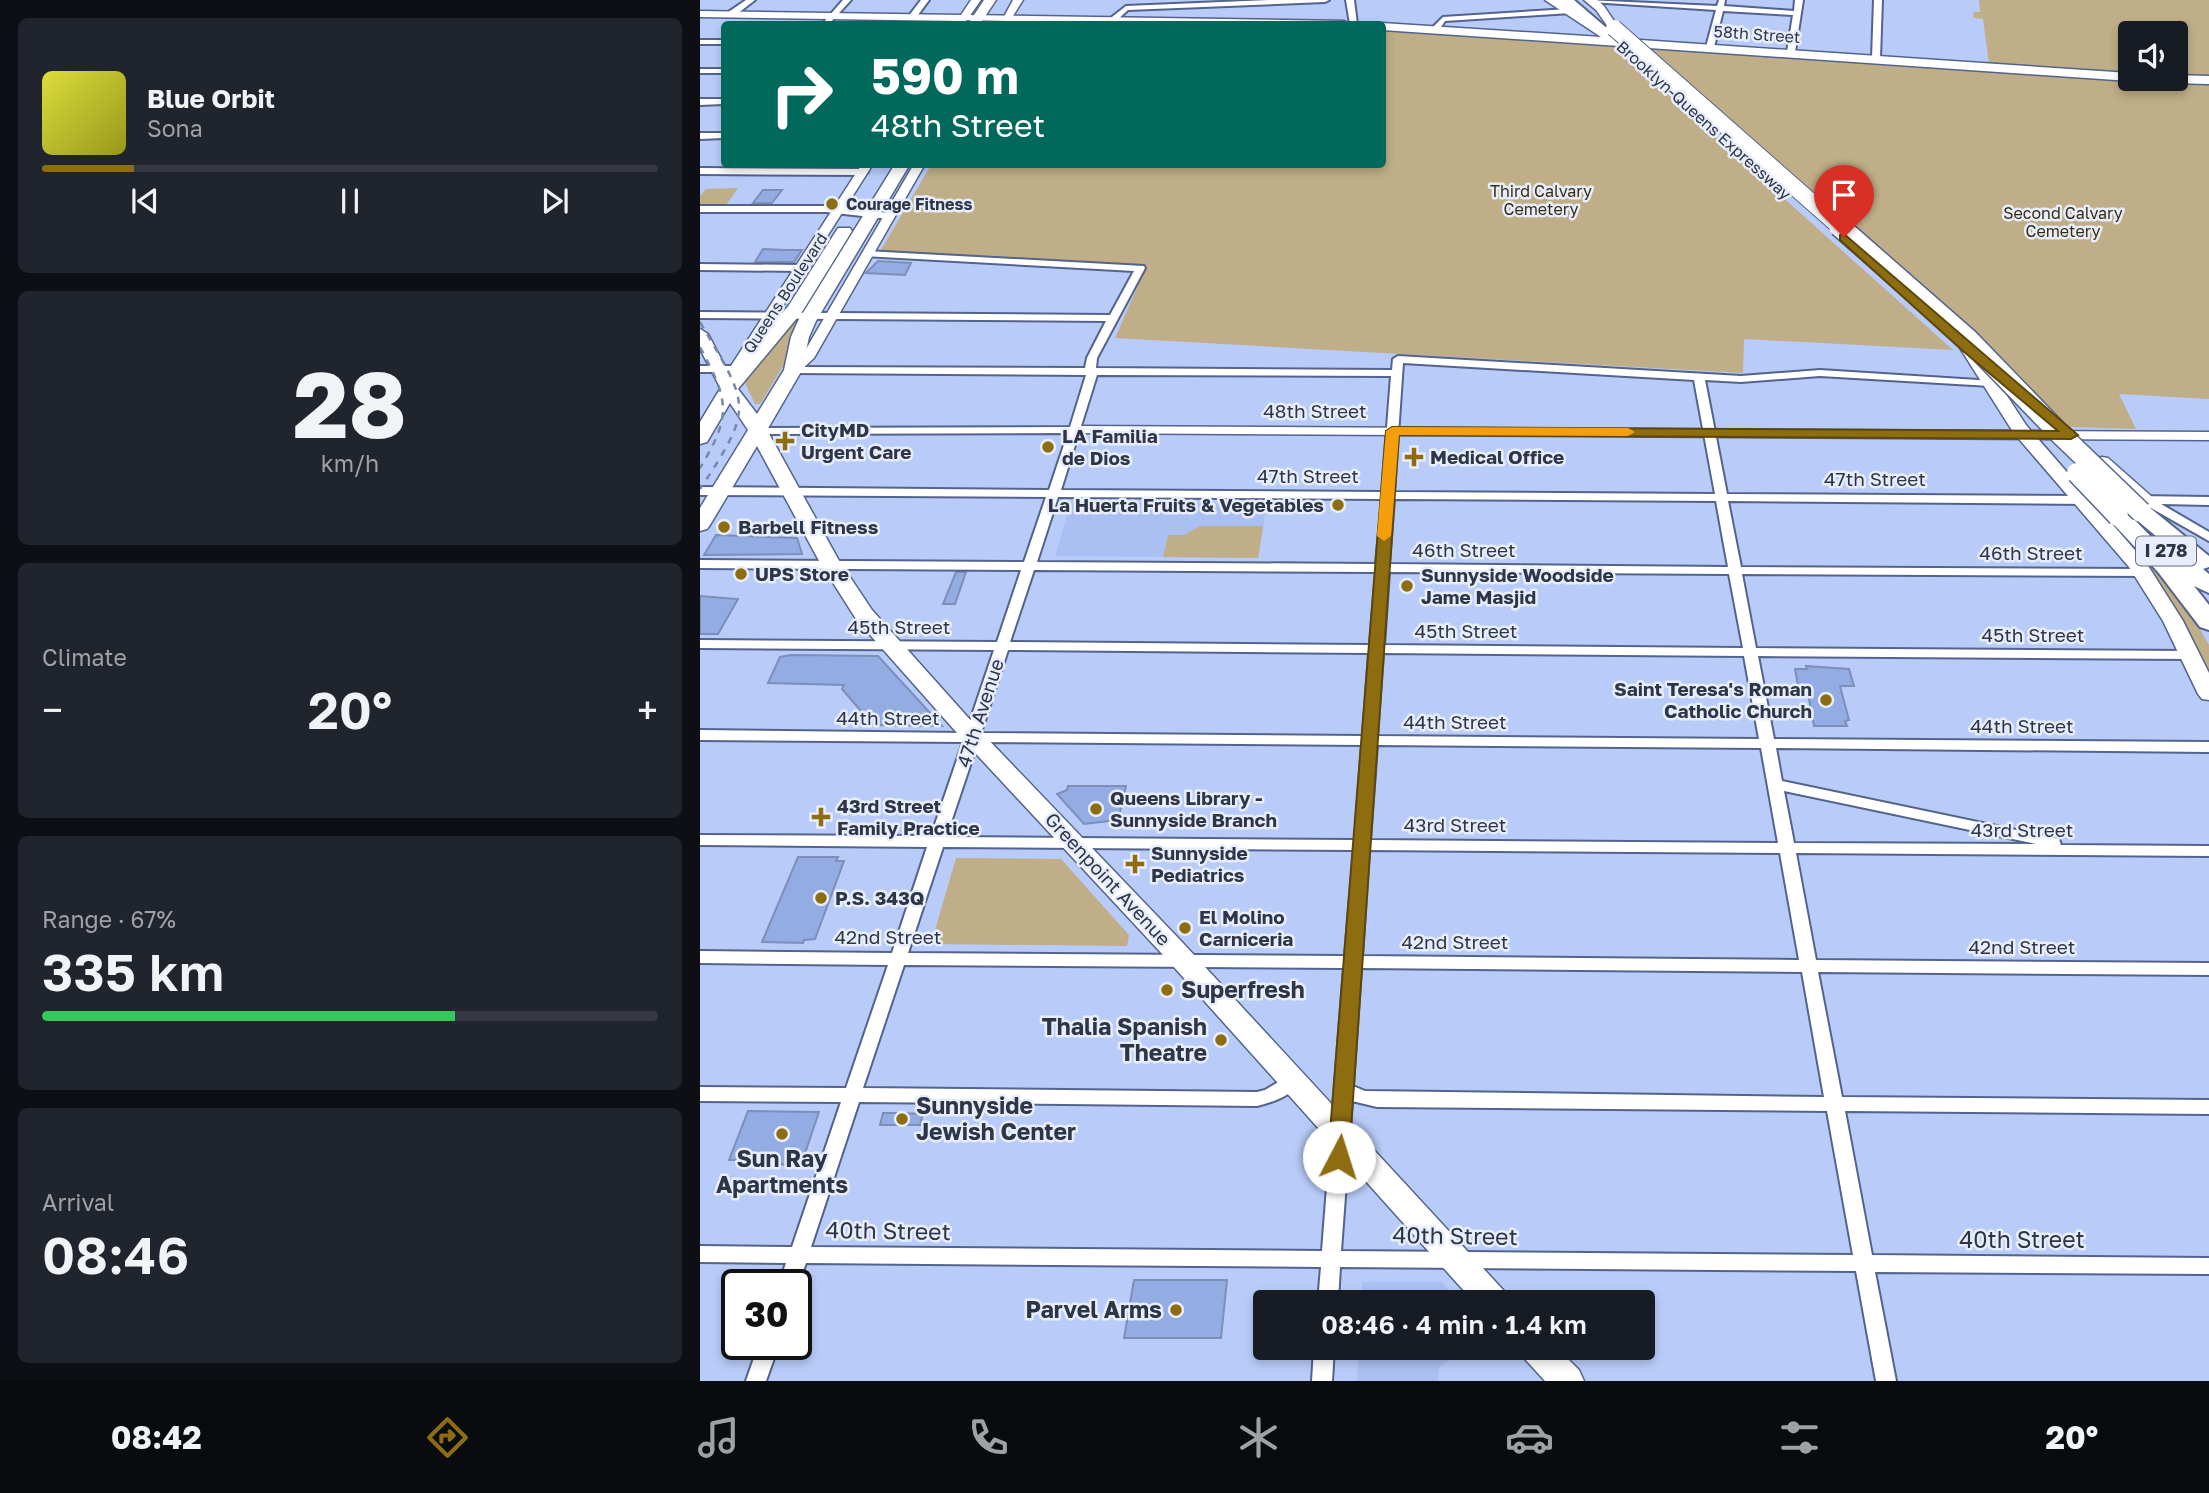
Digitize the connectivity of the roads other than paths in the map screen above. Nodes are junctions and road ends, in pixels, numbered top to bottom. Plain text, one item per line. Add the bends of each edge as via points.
1 (751, 0) edge
2 (847, 0) edge
3 (925, 0) edge
4 (976, 0) edge
5 (990, 0) edge
6 (1004, 0) edge
7 (1018, 0) edge
8 (1325, 0) edge
9 (1350, 0) edge
10 (1551, 0) edge
11 (1579, 0) edge
12 (1590, 0) edge
13 (1799, 0) edge
14 (1878, 0) edge
15 (1721, 4) edge
16 (1566, 5) edge
17 (1797, 13) junction
18 (700, 14) edge
19 (730, 15) junction
20 (832, 16) junction
21 (912, 17) junction
22 (1112, 20) junction
23 (828, 21) edge
24 (984, 21) edge
25 (1170, 21) edge
26 (1354, 21) edge
27 (1386, 26) edge
28 (1436, 28) junction
29 (1612, 33) junction
30 (700, 42) edge
31 (721, 42) edge
32 (1710, 47) junction
33 (1791, 52) junction
34 (1876, 58) junction
35 (700, 71) edge
36 (721, 71) edge
37 (2118, 76) edge
38 (2188, 79) edge
39 (2209, 80) edge
40 (700, 102) edge
41 (721, 102) edge
42 (700, 136) edge
43 (721, 136) edge
44 (866, 168) edge
45 (884, 168) edge
46 (900, 168) edge
47 (915, 168) edge
48 (700, 171) edge
49 (700, 209) edge
50 (864, 213) junction
51 (866, 254) junction
52 (700, 267) edge
53 (801, 268) junction
54 (700, 315) edge
55 (770, 315) junction
56 (791, 316) junction
57 (811, 316) junction
58 (831, 316) junction
59 (1112, 318) junction
60 (700, 334) edge
61 (1968, 348) junction
62 (700, 369) edge
63 (728, 369) junction
64 (793, 370) junction
65 (1091, 371) junction
66 (1396, 373) junction
67 (1699, 376) junction
68 (1990, 383) junction
69 (729, 389) junction
70 (702, 430) edge
71 (757, 430) junction
72 (1074, 430) junction
73 (1392, 431) junction
74 (1710, 433) junction
75 (2025, 435) junction
76 (2071, 435) junction
77 (2209, 436) edge
78 (2064, 458) joint
79 (710, 491) edge
80 (791, 492) junction
81 (1054, 494) junction
82 (1388, 496) junction
83 (1722, 498) junction
84 (2084, 500) junction
85 (2209, 501) edge
86 (2132, 511) junction
87 (700, 525) edge
88 (2209, 537) edge
89 (2209, 551) edge
90 (700, 564) edge
91 (831, 565) junction
92 (1030, 566) junction
93 (2209, 567) edge
94 (1382, 568) junction
95 (1736, 571) junction
96 (2143, 573) junction
97 (2209, 586) edge
98 (2209, 622) edge
99 (700, 644) edge
100 (893, 646) junction
101 (1002, 647) junction
102 (1376, 649) junction
103 (1750, 652) junction
104 (2190, 655) junction
105 (2209, 694) edge
106 (700, 736) edge
107 (973, 737) junction
108 (1369, 741) junction
109 (1768, 744) junction
110 (2209, 747) edge
111 (1775, 784) junction
112 (1993, 830) junction
113 (700, 840) edge
114 (937, 842) junction
115 (1074, 842) junction
116 (1361, 844) junction
117 (1787, 847) junction
118 (1999, 849) junction
119 (2083, 850) junction
120 (2209, 851) edge
121 (700, 957) edge
122 (898, 958) junction
123 (1183, 961) junction
124 (1352, 962) junction
125 (1809, 966) junction
126 (2209, 969) edge
127 (1292, 1081) junction
128 (1344, 1090) junction
129 (700, 1094) edge
130 (852, 1096) junction
131 (1835, 1104) junction
132 (2209, 1107) edge
133 (1341, 1135) junction
134 (700, 1254) edge
135 (799, 1255) junction
136 (1331, 1259) junction
137 (1455, 1260) junction
138 (1864, 1264) junction
139 (2209, 1266) edge
140 (794, 1269) edge
141 (1329, 1290) edge
142 (1483, 1290) edge
143 (763, 1360) edge
144 (1323, 1360) edge
145 (1547, 1360) edge
146 (756, 1381) edge
147 (1322, 1381) edge
148 (1567, 1381) edge
149 (1886, 1381) edge

1 - 19 street
2 - 20 street
3 - 21 street
4 - 24 street
5 - 24 main road
6 - 24 main road
7 - 24 street
8 - 22 street via 1126,8
9 - 26 street
10 - 16 main road
11 - 29 highway, Brooklyn-Queens Expressway / I 278
12 - 15 street
12 - 29 main road via 1621,37
13 - 17 street
14 - 34 street
15 - 17 street
15 - 32 street
16 - 28 street via 1441,19
16 - 29 highway, Brooklyn-Queens Expressway / I 278
16 - 29 main road via 1605,35
17 - 33 street
18 - 19 street
19 - 20 street
20 - 21 street
20 - 23 street
21 - 24 street
22 - 24 main road
22 - 25 main road
27 - 28 main road, 58th Street
28 - 29 main road, 58th Street
29 - 32 main road, 58th Street
29 - 61 main road
29 - 78 highway, Brooklyn-Queens Expressway / I 278 via 1940,330
29 - 86 highway, Brooklyn-Queens Expressway / I 278, bridge via 1968,339
30 - 31 street
32 - 33 main road, 58th Street
33 - 34 main road, 58th Street
34 - 37 main road, 58th Street
35 - 36 street
38 - 39 main road
40 - 41 street
42 - 43 street
44 - 48 street
44 - 50 street, Queens Boulevard
45 - 50 main road, Queens Boulevard
46 - 50 main road, Queens Boulevard
47 - 50 street, Queens Boulevard
49 - 50 street
50 - 51 street, Queens Boulevard
50 - 53 street, Queens Boulevard
50 - 56 main road, Queens Boulevard
50 - 57 main road, Queens Boulevard
51 - 58 street, Queens Boulevard
51 - 59 street, 47th Avenue via 1140,268
52 - 53 street
53 - 55 street, Queens Boulevard
54 - 55 street
55 - 56 street
55 - 63 street, Queens Boulevard
56 - 57 street
56 - 69 main road, Queens Boulevard
57 - 58 street
57 - 64 main road, Queens Boulevard via 800,337
58 - 59 street
58 - 64 street, Queens Boulevard via 807,358
59 - 65 street, 47th Avenue via 1094,351
60 - 63 main road
61 - 68 main road
61 - 76 main road
62 - 63 street
63 - 69 main road
64 - 65 street
64 - 71 main road, Queens Boulevard
65 - 66 street
65 - 72 street, 47th Avenue
66 - 67 street via 1398,359
66 - 73 street
67 - 68 street via 1759,379 1820,373
67 - 74 street
68 - 75 main road
69 - 70 main road, Queens Boulevard
69 - 71 main road, Greenpoint Avenue via 746,422
71 - 72 street, 48th Street
71 - 79 main road, Queens Boulevard
71 - 80 main road, Greenpoint Avenue
72 - 73 street, 48th Street
72 - 81 street, 47th Avenue
73 - 74 street, 48th Street
73 - 82 street
74 - 75 street, 48th Street
74 - 83 street
75 - 76 street, 48th Street
75 - 84 main road
76 - 77 street, 48th Street
76 - 86 main road
78 - 86 highway, bridge
79 - 80 street, 47th Street
79 - 87 main road, Queens Boulevard
80 - 81 street, 47th Street
80 - 91 main road, Greenpoint Avenue
81 - 82 street, 47th Street
81 - 92 street, 47th Avenue
82 - 83 street, 47th Street
82 - 94 street
83 - 84 street, 47th Street
83 - 95 street
84 - 86 street, 47th Street
84 - 96 main road
85 - 86 street, 47th Street
86 - 88 street
86 - 89 highway
86 - 93 highway, Brooklyn-Queens Expressway / I 278
86 - 97 highway, Brooklyn-Queens Expressway / I 278
86 - 98 highway
90 - 91 street, 46th Street
91 - 92 street, 46th Street
91 - 100 main road, Greenpoint Avenue via 857,605
92 - 94 street, 46th Street
92 - 101 street, 47th Avenue
94 - 95 street, 46th Street
94 - 102 street
95 - 96 street, 46th Street
95 - 103 street
96 - 104 main road
99 - 100 street, 45th Street
100 - 101 street, 45th Street
100 - 107 main road, Greenpoint Avenue
101 - 102 street, 45th Street
101 - 107 street, 47th Avenue
102 - 103 street, 45th Street
102 - 108 street
103 - 104 street, 45th Street
103 - 109 street
104 - 105 main road
106 - 107 street, 44th Street
107 - 108 street, 44th Street
107 - 114 street, 47th Avenue
107 - 115 main road, Greenpoint Avenue
108 - 109 street, 44th Street
108 - 116 street
109 - 110 street, 44th Street
109 - 111 street
111 - 112 street
111 - 117 street
112 - 118 street
112 - 119 street
113 - 114 street, 43rd Street
114 - 115 street, 43rd Street
114 - 122 street, 47th Avenue
115 - 116 street, 43rd Street
115 - 123 main road, Greenpoint Avenue
116 - 117 street, 43rd Street
116 - 124 street
117 - 118 street, 43rd Street
117 - 125 street
118 - 119 street, 43rd Street
119 - 120 street, 43rd Street
121 - 122 street, 42nd Street
122 - 123 street, 42nd Street
122 - 130 street, 47th Avenue
123 - 124 street, 42nd Street
123 - 127 main road, Greenpoint Avenue
124 - 125 street, 42nd Street
124 - 128 street
125 - 126 street, 42nd Street
125 - 131 street
127 - 130 street via 1257,1099
127 - 133 main road, Greenpoint Avenue
128 - 131 street via 1377,1100
128 - 133 street
129 - 130 street
130 - 135 street, 47th Avenue
131 - 132 street
131 - 138 street
133 - 136 street
133 - 137 main road, Greenpoint Avenue
134 - 135 street, 40th Street
135 - 136 street, 40th Street
135 - 140 street, 47th Avenue
136 - 137 street, 40th Street
136 - 141 street
137 - 138 street, 40th Street
137 - 142 main road, Greenpoint Avenue
138 - 139 street, 40th Street
138 - 149 street
143 - 146 street
144 - 147 street
145 - 148 main road

